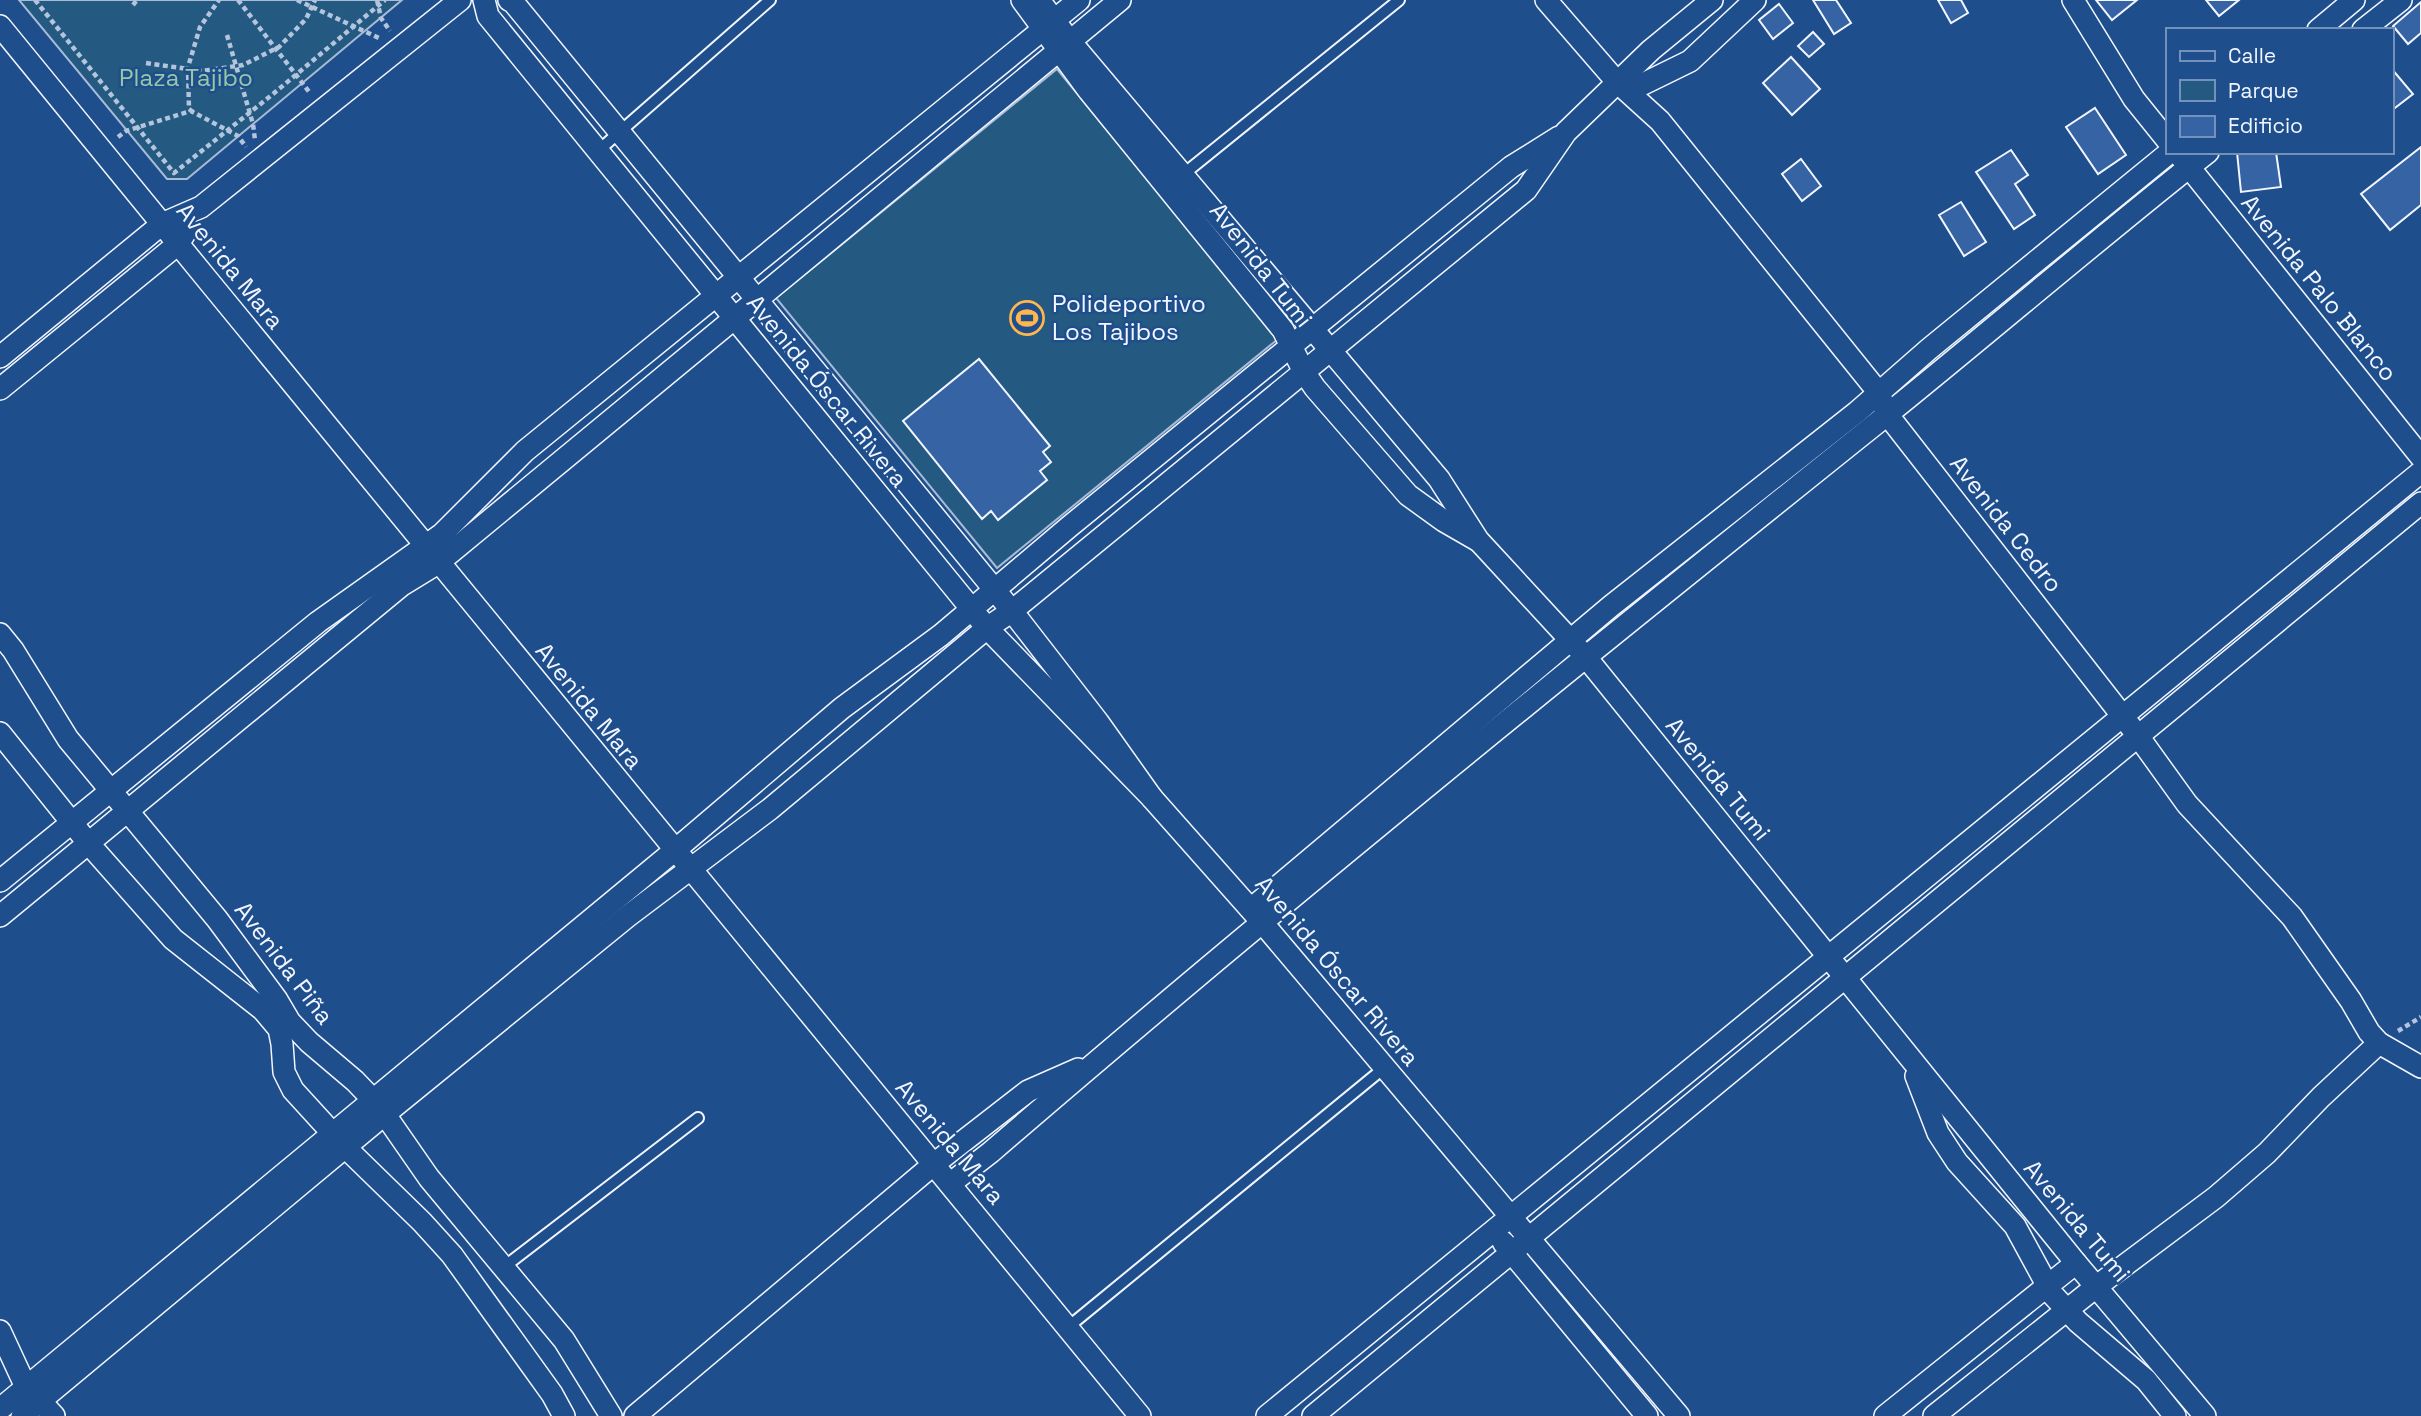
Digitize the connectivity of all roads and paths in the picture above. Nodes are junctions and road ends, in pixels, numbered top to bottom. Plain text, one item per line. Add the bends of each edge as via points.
1 (35, 0) edge
2 (219, 0) edge
3 (238, 0) edge
4 (297, 0) edge
5 (315, 0) edge
6 (385, 0) edge
7 (460, 0) edge
8 (484, 0) edge
9 (509, 0) edge
10 (770, 0) edge
11 (1022, 0) edge
12 (1039, 0) edge
13 (1079, 0) edge
14 (1119, 0) edge
15 (1399, 0) edge
16 (1712, 0) edge
17 (1755, 0) edge
18 (2073, 0) edge
19 (2354, 0) edge
20 (2400, 0) edge
21 (1549, 2) edge
22 (312, 7) junction
23 (1048, 24) junction
24 (0, 26) edge
25 (353, 27) junction
26 (2320, 28) edge
27 (2365, 28) edge
28 (363, 32) dead end
29 (227, 35) dead end
30 (1063, 45) junction
31 (275, 49) junction
32 (146, 63) dead end
33 (236, 66) junction
34 (188, 67) junction
35 (296, 76) junction
36 (1617, 82) junction
37 (322, 110) junction
38 (250, 113) junction
39 (200, 116) junction
40 (137, 127) junction
41 (227, 131) junction
42 (1566, 132) junction
43 (620, 133) junction
44 (2166, 139) edge
45 (101, 149) junction
46 (598, 151) junction
47 (2168, 154) edge
48 (2202, 154) edge
49 (2183, 160) edge
50 (258, 162) junction
51 (1175, 182) junction
52 (201, 207) junction
53 (162, 224) junction
54 (178, 244) junction
55 (737, 276) junction
56 (716, 296) junction
57 (757, 300) junction
58 (735, 320) junction
59 (1313, 328) junction
60 (1291, 345) junction
61 (1331, 349) junction
62 (0, 357) edge
63 (1304, 372) junction
64 (0, 389) edge
65 (1879, 393) junction
66 (1887, 414) junction
67 (2421, 457) edge
68 (2421, 472) edge
69 (2421, 503) edge
70 (1478, 540) junction
71 (425, 546) junction
72 (438, 563) junction
73 (995, 589) junction
74 (971, 609) junction
75 (1012, 611) junction
76 (987, 628) junction
77 (0, 634) edge
78 (1578, 649) junction
79 (2122, 717) junction
80 (0, 733) edge
81 (2138, 736) junction
82 (111, 791) junction
83 (1152, 798) junction
84 (128, 811) junction
85 (72, 823) junction
86 (89, 844) junction
87 (674, 851) junction
88 (689, 871) junction
89 (0, 881) edge
90 (1256, 915) junction
91 (0, 916) edge
92 (1828, 957) junction
93 (1843, 976) junction
94 (2379, 1043) junction
95 (1909, 1058) junction
96 (1097, 1061) junction
97 (2421, 1067) edge
98 (1384, 1068) junction
99 (379, 1107) junction
100 (698, 1118) dead end
101 (339, 1140) junction
102 (934, 1164) junction
103 (951, 1183) junction
104 (1502, 1224) junction
105 (1529, 1237) junction
106 (1511, 1251) junction
107 (2076, 1263) junction
108 (504, 1267) junction
109 (2047, 1286) junction
110 (2096, 1286) junction
111 (2066, 1309) junction
112 (1067, 1328) junction
113 (0, 1331) edge
114 (40, 1401) edge
115 (8, 1410) edge
116 (564, 1416) edge
117 (611, 1416) edge
118 (635, 1416) edge
119 (1140, 1416) edge
120 (1267, 1416) edge
121 (1313, 1416) edge
122 (1647, 1416) edge
123 (1679, 1416) edge
124 (1885, 1416) edge
125 (1934, 1416) edge
126 (2175, 1416) edge
127 (2205, 1416) edge

1 - 40 path
2 - 34 path via 200,27
3 - 31 path
4 - 22 path
5 - 22 path
6 - 25 path
7 - 37 street
8 - 46 street, Avenida Óscar Rivera via 488,16
9 - 43 street, Avenida Óscar Rivera
10 - 43 lane
11 - 23 street, Avenida Tumi
12 - 23 street, Avenida Tumi
13 - 23 street
14 - 30 street
15 - 51 lane
16 - 36 street
17 - 36 street via 1690,61 1639,86
18 - 44 street via 2134,99
19 - 26 street
20 - 27 street
21 - 36 street, Avenida Cedro
22 - 25 path
22 - 31 path
23 - 30 street, Avenida Tumi
23 - 55 street
24 - 45 street, Avenida Mara
25 - 28 path
25 - 35 path
29 - 33 path
30 - 51 street, Avenida Tumi
30 - 57 street
31 - 33 path
31 - 35 path
32 - 34 path
33 - 34 path via 202,71
33 - 38 path
34 - 39 path via 190,109
35 - 37 path
35 - 38 path
36 - 42 street
36 - 65 street, Avenida Cedro via 1660,121
37 - 50 street
38 - 41 path
38 - 50 path
39 - 40 path via 191,111
39 - 41 path
40 - 41 path via 174,173
40 - 45 path
41 - 50 path via 238,136
42 - 59 street via 1511,167
42 - 61 street via 1526,190
43 - 46 lane
43 - 55 street, Avenida Óscar Rivera
45 - 53 street, Avenida Mara
46 - 56 street, Avenida Óscar Rivera
47 - 65 street
48 - 49 street
49 - 66 street
49 - 67 street, Avenida Palo Blanco
50 - 52 street
51 - 59 street, Avenida Tumi
51 - 60 street, Avenida Tumi
52 - 53 street
52 - 54 street
53 - 54 street, Avenida Mara
53 - 62 street
54 - 64 street
54 - 71 street, Avenida Mara
55 - 56 street
55 - 57 street, Avenida Óscar Rivera
56 - 58 street, Avenida Óscar Rivera
56 - 71 street via 525,451
57 - 58 street
57 - 73 street, Avenida Óscar Rivera
58 - 72 street
58 - 74 street, Avenida Óscar Rivera
59 - 60 street
59 - 61 street, Avenida Tumi
60 - 63 street, Avenida Tumi
60 - 73 street
61 - 63 street
61 - 70 street, Avenida Tumi via 1439,479
63 - 70 street, Avenida Tumi via 1408,495
63 - 75 street
65 - 66 street, Avenida Cedro
65 - 78 street via 1611,606
66 - 78 street
66 - 79 street, Avenida Cedro
68 - 79 street
69 - 81 street
70 - 78 street, Avenida Tumi
71 - 72 street, Avenida Mara
71 - 82 street via 318,622
72 - 84 street via 402,585
72 - 87 street, Avenida Mara
73 - 74 street
73 - 75 street, Avenida Óscar Rivera
74 - 76 street, Avenida Óscar Rivera
74 - 87 street via 842,708
75 - 76 street
75 - 83 street, Avenida Óscar Rivera
76 - 83 street, Avenida Óscar Rivera
76 - 88 street via 771,809
77 - 82 street, Avenida Piña via 68,739
78 - 90 street
78 - 92 street, Avenida Tumi
79 - 81 street, Avenida Cedro
79 - 92 street
80 - 85 street, Avenida Piña
81 - 93 street
81 - 94 street, Avenida Cedro via 2212,834 2292,918
82 - 84 street, Avenida Piña
82 - 85 street
83 - 90 street, Avenida Óscar Rivera
84 - 86 street
84 - 99 street, Avenida Piña via 224,928 290,1022
85 - 86 street, Avenida Piña
85 - 89 street
86 - 91 street
86 - 101 street, Avenida Piña via 173,939 263,1010 279,1029 284,1072 293,1090
87 - 88 street, Avenida Mara
87 - 99 street
88 - 99 street
88 - 102 street, Avenida Mara
90 - 96 street
90 - 98 street, Avenida Óscar Rivera
92 - 93 street, Avenida Tumi
92 - 104 street
93 - 95 street, Avenida Tumi
93 - 105 street
94 - 97 street, Avenida Cedro
94 - 110 street via 2257,1162
95 - 107 street, Avenida Tumi
95 - 109 street, Avenida Tumi via 1938,1133 1957,1163 2015,1226
96 - 102 street via 1028,1091
96 - 103 street
98 - 104 street, Avenida Óscar Rivera via 1480,1181
98 - 112 lane
99 - 101 street
99 - 108 street, Avenida Piña via 429,1178
100 - 108 lane
101 - 114 street
101 - 116 street, Avenida Piña via 452,1255
102 - 103 street, Avenida Mara
102 - 118 street
103 - 112 street, Avenida Mara
104 - 105 street, Avenida Óscar Rivera
104 - 106 street, Avenida Óscar Rivera
104 - 120 street
105 - 106 street
105 - 123 street, Avenida Óscar Rivera
106 - 121 street
106 - 122 street, Avenida Óscar Rivera
107 - 109 street
107 - 110 street, Avenida Tumi
108 - 117 street, Avenida Piña via 564,1339
109 - 111 street, Avenida Tumi
109 - 124 street
110 - 111 street
110 - 127 street, Avenida Tumi
111 - 125 street
111 - 126 street, Avenida Tumi via 2146,1380
112 - 119 street, Avenida Mara
113 - 114 street
114 - 115 street

